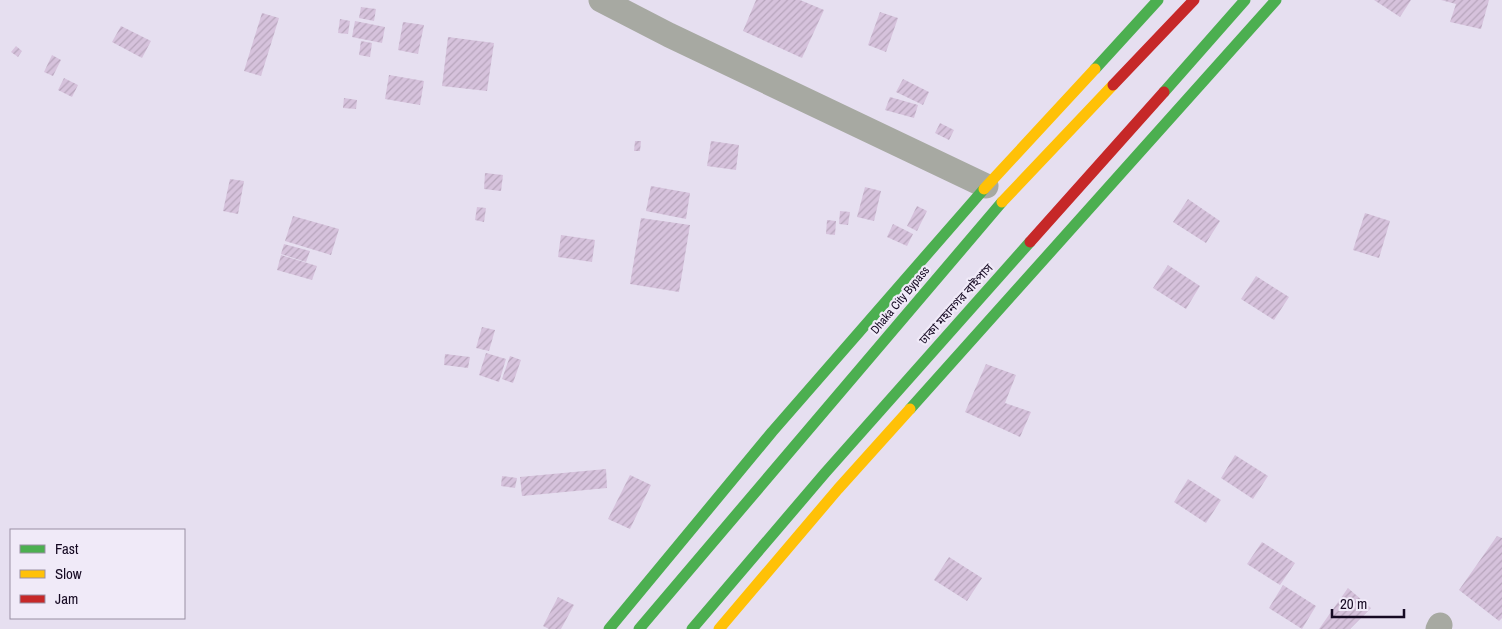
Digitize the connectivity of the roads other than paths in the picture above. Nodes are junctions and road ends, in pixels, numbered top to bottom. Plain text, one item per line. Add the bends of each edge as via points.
1 (602, 0) edge
2 (1158, 0) edge
3 (1194, 0) edge
4 (1245, 0) edge
5 (1276, 0) edge
6 (986, 186) junction
7 (609, 629) edge
8 (639, 629) edge
9 (692, 629) edge
10 (719, 629) edge

1 - 6 street
2 - 6 main road
3 - 8 main road, Dhaka City Bypass via 1008,195
4 - 9 main road, ঢাকা মহানগর বাইপাস via 825,472
5 - 10 main road via 845,481
6 - 7 main road via 772,432

